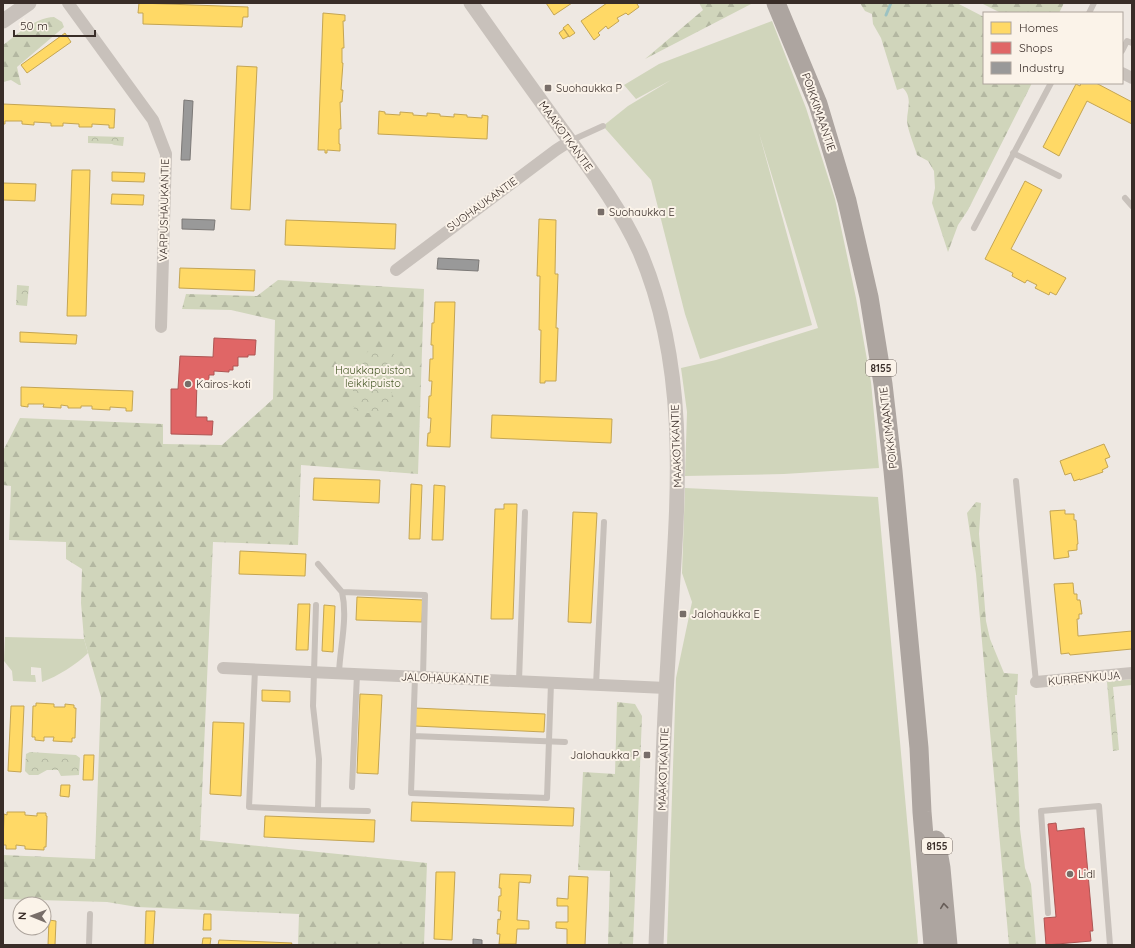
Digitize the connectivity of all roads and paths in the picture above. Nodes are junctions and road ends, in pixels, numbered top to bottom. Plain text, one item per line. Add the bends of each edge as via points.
1 (29, 3) edge
2 (68, 3) edge
3 (471, 3) edge
4 (776, 3) edge
5 (1094, 3) edge
6 (1090, 12) edge
7 (3, 21) edge
8 (1132, 43) edge
9 (1123, 49) edge
10 (1123, 74) edge
11 (1132, 78) edge
12 (1049, 84) edge
13 (603, 126) dead end
14 (570, 141) junction
15 (1013, 153) junction
16 (1059, 176) dead end
17 (1125, 198) dead end
18 (1132, 206) edge
19 (974, 228) dead end
20 (396, 270) dead end
21 (161, 327) dead end
22 (1016, 481) dead end
23 (525, 512) dead end
24 (604, 522) dead end
25 (318, 564) dead end
26 (342, 592) junction
27 (316, 605) dead end
28 (223, 668) dead end
29 (255, 670) junction
30 (313, 672) junction
31 (339, 673) junction
32 (1132, 673) edge
33 (357, 674) junction
34 (419, 677) junction
35 (519, 681) junction
36 (551, 682) junction
37 (1036, 682) joint
38 (596, 685) junction
39 (666, 688) junction
40 (413, 736) junction
41 (549, 741) junction
42 (566, 742) dead end
43 (919, 748) junction
44 (352, 787) dead end
45 (318, 810) junction
46 (368, 811) dead end
47 (1048, 913) dead end
48 (90, 914) dead end
49 (89, 945) edge
50 (656, 945) edge
51 (933, 945) edge
52 (948, 945) edge
53 (1110, 945) edge

1 - 7 street
2 - 21 street, VARPUSHAUKANTIE via 153,120 166,154
3 - 14 street, MAAKOTKANTIE
4 - 43 main road, POIKKIMAANTIE / 8155 via 818,104 847,201 870,297 893,471
5 - 6 lane
8 - 9 lane via 1127,41
10 - 11 street
12 - 15 lane
13 - 14 lane
14 - 20 street, SUOHAUKANTIE
14 - 39 street, MAAKOTKANTIE via 615,206 639,251 656,295 670,354 676,412 678,482
15 - 16 lane
15 - 19 lane
17 - 18 lane
22 - 37 lane
23 - 35 lane
24 - 38 lane
25 - 26 lane
26 - 31 lane via 344,622
26 - 34 lane via 425,595
27 - 30 lane
28 - 29 street, JALOHAUKANTIE
29 - 30 street, JALOHAUKANTIE
29 - 45 lane via 250,807
30 - 31 street, JALOHAUKANTIE
30 - 45 lane via 313,706 319,759
31 - 33 street, JALOHAUKANTIE
32 - 37 street, KURRENKUJA
33 - 34 street, JALOHAUKANTIE
33 - 44 lane
34 - 35 street, JALOHAUKANTIE
34 - 40 lane
35 - 36 street, JALOHAUKANTIE
36 - 38 street, JALOHAUKANTIE
36 - 41 lane
38 - 39 street, JALOHAUKANTIE
39 - 50 street, MAAKOTKANTIE
40 - 41 lane
40 - 41 lane via 411,793 547,798
41 - 42 lane
43 - 51 main road, POIKKIMAANTIE / 8155
52 -> 43 main road, POIKKIMAANTIE / 8155 via 941,868
45 - 46 lane
47 - 53 lane via 1041,811 1099,806
48 - 49 lane

